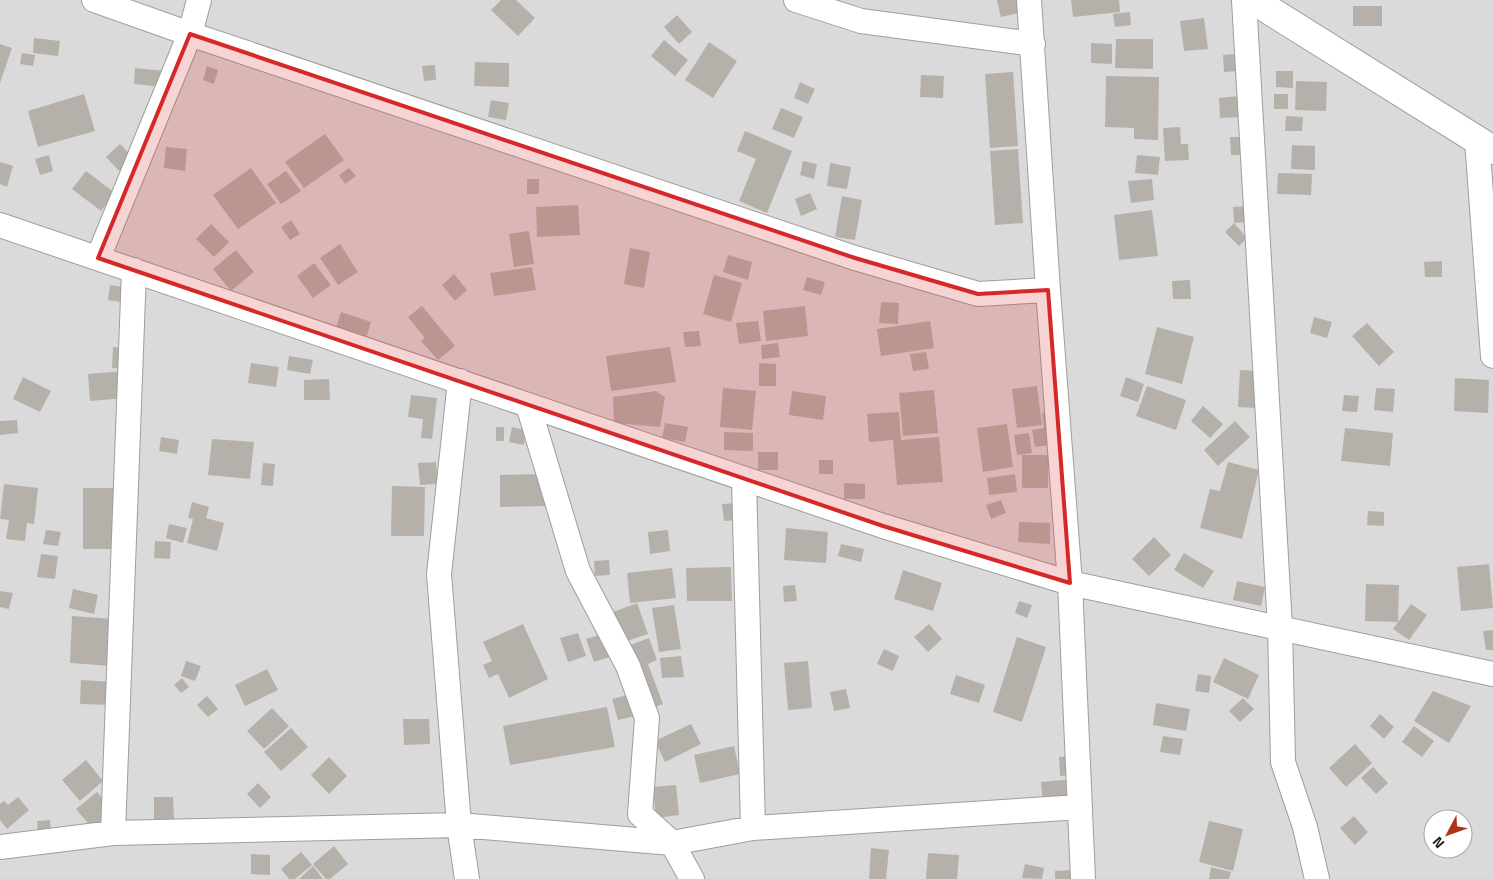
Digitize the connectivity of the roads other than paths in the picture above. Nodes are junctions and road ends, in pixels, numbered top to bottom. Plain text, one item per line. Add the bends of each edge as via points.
1 (94, 0) edge
2 (199, 0) edge
3 (796, 0) edge
4 (1029, 0) edge
5 (1244, 0) edge
6 (1253, 0) edge
7 (861, 11) edge
8 (190, 34) junction
9 (1033, 44) junction
10 (1485, 145) edge
11 (0, 225) edge
12 (98, 258) junction
13 (134, 270) junction
14 (1048, 290) junction
15 (1493, 356) edge
16 (460, 381) junction
17 (528, 405) junction
18 (744, 478) junction
19 (1070, 583) junction
20 (1280, 627) junction
21 (1493, 674) edge
22 (1080, 807) junction
23 (459, 825) junction
24 (753, 828) junction
25 (113, 833) junction
26 (672, 843) junction
27 (0, 847) edge
28 (467, 879) edge
29 (692, 879) edge
30 (1083, 879) edge
31 (1317, 879) edge

1 - 8 street
2 - 8 street
3 - 7 street
4 - 9 street
5 - 20 street
6 - 10 street
7 - 9 street
8 - 12 street
8 - 14 street via 855,258 978,294
9 - 14 street
10 - 15 street
11 - 12 street
12 - 13 street
13 - 16 street
13 - 25 street
14 - 19 street
16 - 17 street
16 - 23 street via 439,574
17 - 18 street
17 - 26 street via 578,571 628,666 647,718 640,814
18 - 19 street via 883,526
18 - 24 street
19 - 20 street
19 - 22 street
20 - 21 street
20 - 31 street via 1283,762 1305,827
22 - 24 street
22 - 30 street
23 - 25 street
23 - 26 street
23 - 28 street
24 - 26 street
25 - 27 street
26 - 29 street

